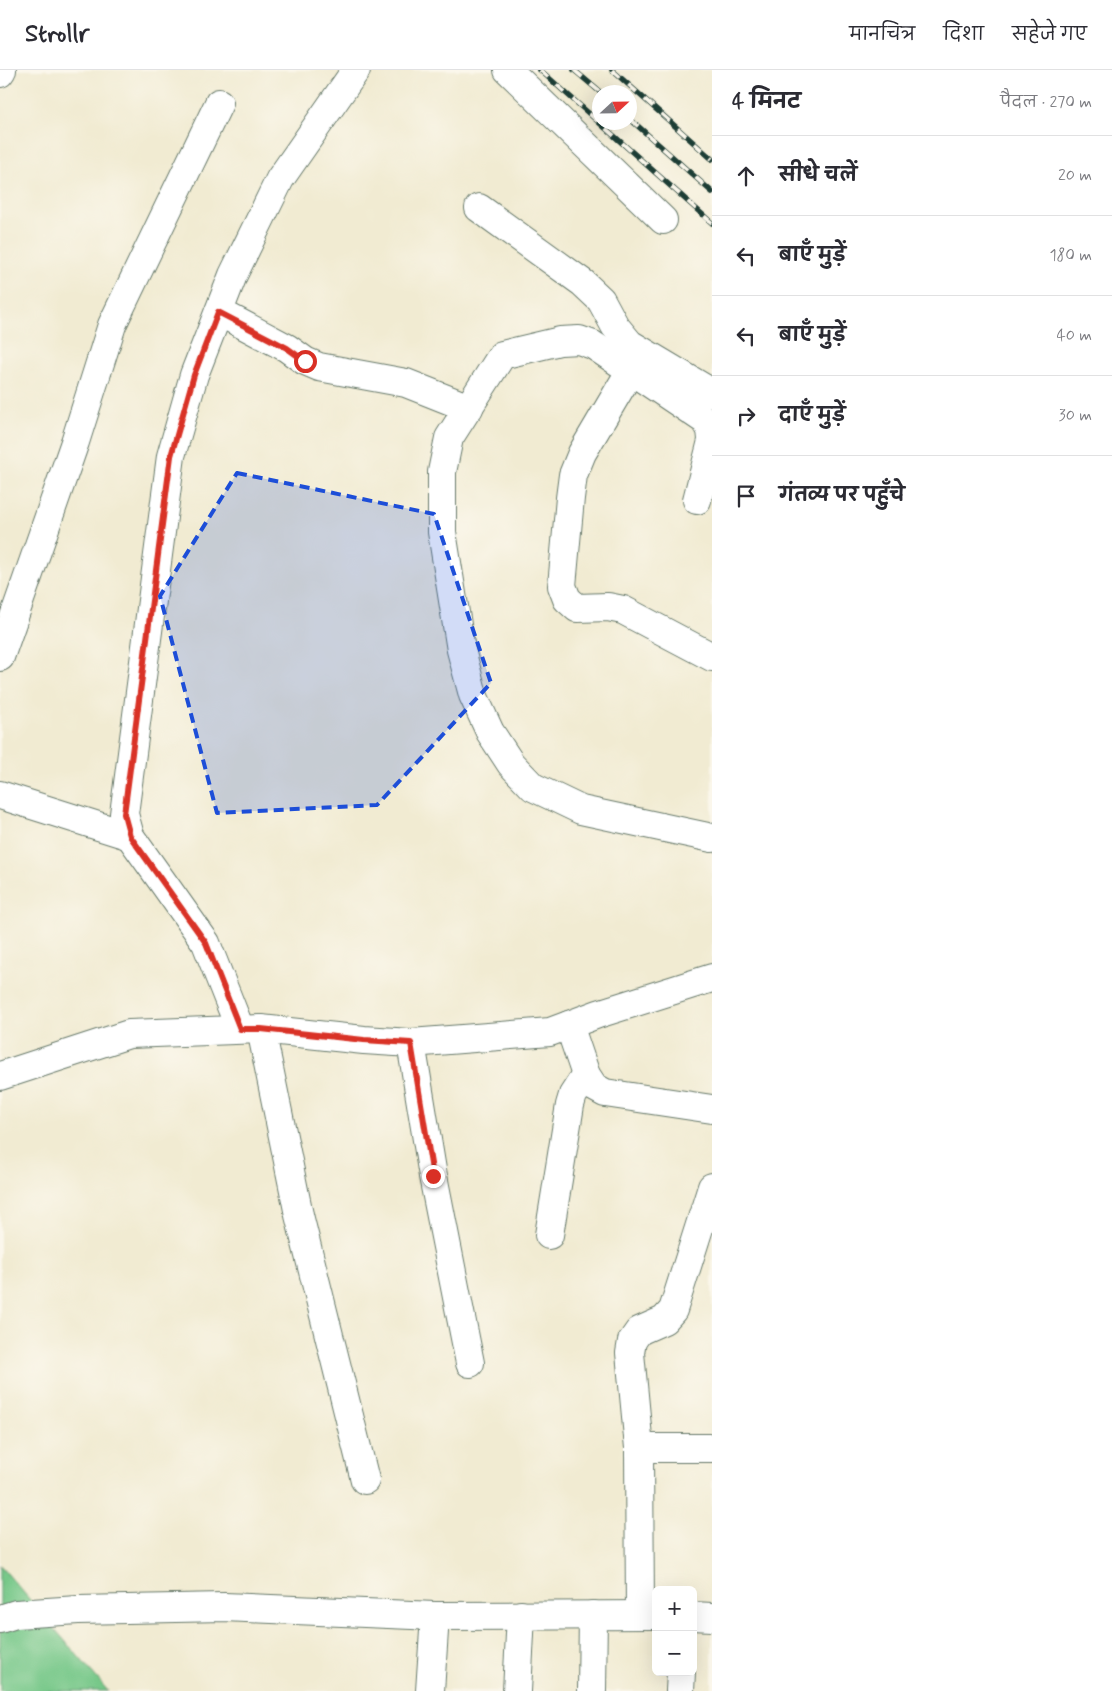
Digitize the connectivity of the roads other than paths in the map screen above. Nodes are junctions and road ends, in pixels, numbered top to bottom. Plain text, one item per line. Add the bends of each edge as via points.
1 (356, 70) edge
2 (508, 70) edge
3 (219, 103) dead end
4 (479, 208) dead end
5 (663, 220) dead end
6 (218, 312) junction
7 (631, 370) junction
8 (712, 393) edge
9 (468, 408) junction
10 (712, 440) edge
11 (697, 500) dead end
12 (0, 657) edge
13 (712, 657) edge
14 (0, 795) edge
15 (130, 836) junction
16 (712, 838) edge
17 (712, 978) edge
18 (569, 1025) junction
19 (251, 1029) junction
20 (411, 1043) junction
21 (586, 1075) junction
22 (0, 1076) edge
23 (712, 1109) edge
24 (712, 1187) edge
25 (549, 1235) dead end
26 (470, 1363) dead end
27 (639, 1448) junction
28 (712, 1448) edge
29 (366, 1480) dead end
30 (521, 1615) junction
31 (593, 1615) junction
32 (648, 1615) edge
33 (435, 1616) junction
34 (697, 1616) edge
35 (712, 1617) edge
36 (0, 1619) edge
37 (681, 1676) edge
38 (430, 1691) edge
39 (516, 1691) edge
40 (592, 1691) edge
41 (680, 1691) edge

1 - 6 street via 280,179
2 - 5 street
3 - 12 street via 112,325
4 - 8 street via 583,283 600,300 614,326 630,344
6 - 9 street via 305,361 406,383
6 - 15 street via 194,375 171,456 124,814
7 - 9 street via 594,346 579,340 560,341 502,355
7 - 10 street via 706,421
7 - 13 street via 582,453 574,475 562,586 567,599 577,608 608,606 623,610
9 - 16 street via 449,438 442,472 442,532 461,650 474,695 490,732 511,764 534,787 581,810
10 - 11 street
14 - 15 street
15 - 19 street via 206,943
17 - 18 street
18 - 20 street via 550,1032
18 - 21 street
19 - 20 street
19 - 22 street via 129,1034
19 - 29 street
20 - 26 street
21 - 23 street via 594,1086 606,1093
21 - 25 street via 570,1105
24 - 27 street via 673,1310 664,1320 639,1331 632,1342 630,1353
27 - 28 street
27 - 32 street
30 - 31 street
30 - 33 street
30 - 39 street
31 - 32 street
31 - 40 street
33 - 36 street via 224,1607 78,1610 16,1614
33 - 38 street
34 - 35 street
37 - 41 street

